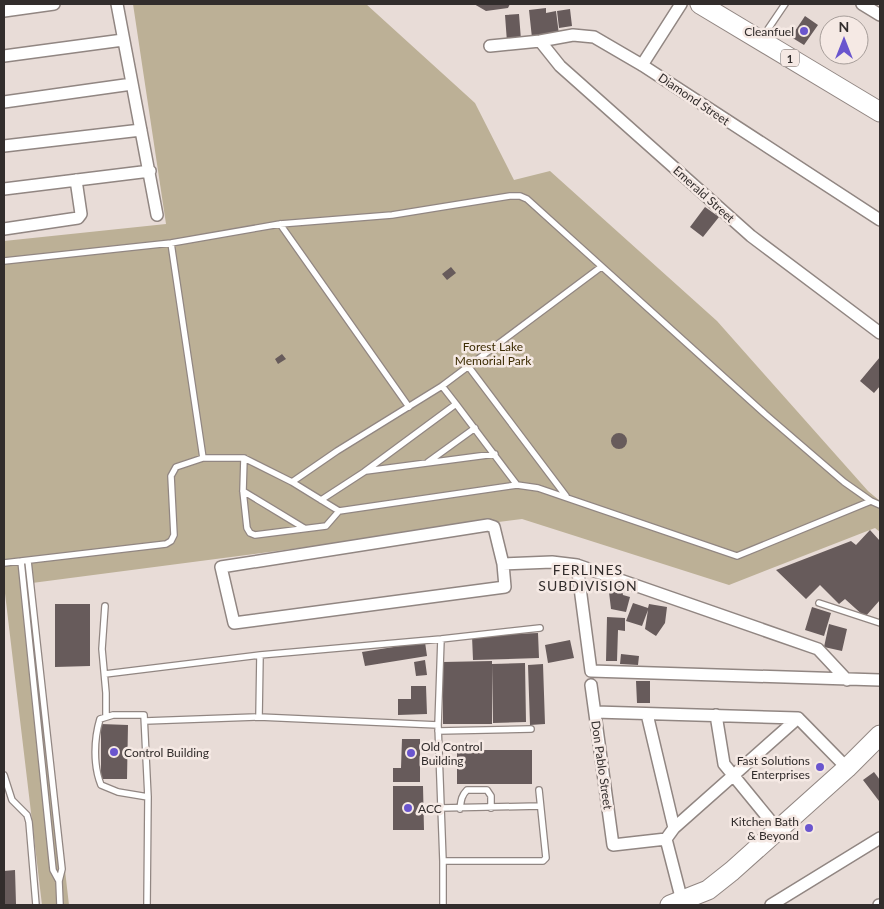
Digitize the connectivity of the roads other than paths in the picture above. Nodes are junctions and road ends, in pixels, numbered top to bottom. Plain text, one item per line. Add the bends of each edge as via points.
1 (54, 4) edge
2 (117, 4) edge
3 (681, 4) edge
4 (700, 4) edge
5 (785, 4) edge
6 (862, 4) edge
7 (4, 11) edge
8 (880, 16) edge
9 (123, 40) junction
10 (760, 40) junction
11 (540, 41) junction
12 (490, 46) dead end
13 (4, 56) edge
14 (642, 65) junction
15 (132, 84) junction
16 (4, 102) edge
17 (880, 111) edge
18 (141, 130) junction
19 (4, 146) edge
20 (150, 171) junction
21 (76, 180) junction
22 (4, 189) edge
23 (157, 215) dead end
24 (880, 220) edge
25 (280, 224) junction
26 (4, 229) edge
27 (171, 243) junction
28 (4, 261) edge
29 (601, 266) junction
30 (880, 333) edge
31 (468, 366) junction
32 (442, 386) junction
33 (456, 404) junction
34 (409, 407) junction
35 (475, 428) junction
36 (495, 454) junction
37 (203, 458) junction
38 (244, 458) junction
39 (426, 463) junction
40 (364, 472) junction
41 (292, 482) junction
42 (517, 485) junction
43 (243, 491) junction
44 (567, 496) junction
45 (321, 500) junction
46 (870, 501) junction
47 (880, 505) edge
48 (339, 511) junction
49 (304, 528) junction
50 (24, 561) junction
51 (4, 563) edge
52 (503, 564) junction
53 (577, 565) junction
54 (819, 603) dead end
55 (105, 606) dead end
56 (880, 623) edge
57 (540, 628) dead end
58 (441, 639) junction
59 (260, 655) junction
60 (105, 674) junction
61 (847, 680) junction
62 (880, 680) edge
63 (591, 685) dead end
64 (595, 712) junction
65 (647, 714) junction
66 (716, 715) junction
67 (106, 717) junction
68 (259, 717) junction
69 (798, 718) junction
70 (145, 721) junction
71 (438, 728) junction
72 (531, 729) dead end
73 (880, 735) edge
74 (847, 768) junction
75 (4, 775) edge
76 (734, 775) junction
77 (539, 790) dead end
78 (148, 797) junction
79 (540, 806) junction
80 (440, 808) junction
81 (491, 808) junction
82 (460, 809) junction
83 (674, 828) junction
84 (778, 830) junction
85 (666, 838) junction
86 (880, 838) edge
87 (443, 861) junction
88 (676, 903) edge
89 (36, 905) edge
90 (60, 905) edge
91 (147, 905) edge
92 (443, 905) edge
93 (771, 905) edge

1 - 7 street
2 - 9 street
3 - 14 street
4 - 10 highway, 1
5 - 10 lane
6 - 8 street
9 - 13 street
9 - 15 street
10 - 17 highway, 1
11 - 12 street, Diamond Street
11 - 14 street, Diamond Street via 573,35 594,37
11 - 30 street, Emerald Street via 560,66 750,236
14 - 24 street, Diamond Street
15 - 16 street
15 - 18 street
18 - 19 street
18 - 20 street
20 - 21 street
20 - 23 street
21 - 22 street
21 - 26 street via 82,214 78,218
25 - 27 lane
25 - 29 lane via 392,215 520,196
25 - 34 lane
27 - 28 lane
27 - 37 lane
29 - 31 lane
29 - 46 lane via 844,482
31 - 32 lane
31 - 44 lane
32 - 33 lane
32 - 34 lane
33 - 35 lane
33 - 40 lane
34 - 41 lane via 337,450
35 - 36 lane
35 - 39 lane
36 - 39 lane
36 - 42 lane
37 - 38 lane
37 - 50 lane via 176,466 171,476 174,535 166,544
38 - 41 lane
38 - 43 lane
39 - 40 lane
40 - 45 lane
41 - 45 lane
42 - 44 lane
42 - 48 lane
43 - 49 lane
43 - 49 lane via 250,533
44 - 46 lane via 737,556
45 - 48 lane
46 - 47 lane
48 - 49 lane via 326,526
50 - 51 lane
50 - 90 lane via 62,869
52 - 52 street via 505,587 234,623 220,567 488,525 494,527
52 - 53 street via 552,562
53 - 61 street via 818,649
53 - 61 street via 591,671
54 - 56 lane
55 - 60 lane via 102,649
57 - 58 lane
58 - 59 lane
58 - 71 lane
59 - 60 lane
59 - 68 lane
60 - 67 lane
61 - 62 street
63 - 64 street, Don Pablo Street
64 - 65 street
64 - 85 street, Don Pablo Street via 613,845
65 - 66 street
65 - 83 street
66 - 69 street
66 - 76 street via 724,764
67 - 70 lane via 144,715
67 - 78 lane via 100,718 97,731 96,773 102,785 118,792
68 - 70 lane
68 - 71 lane
69 - 74 street
69 - 76 street
70 - 78 lane
71 - 72 lane
71 - 80 lane
73 - 74 highway
74 - 84 highway
75 - 89 lane via 12,800 27,815 29,822
76 - 83 street
76 - 84 street
77 - 79 lane
78 - 91 lane
79 - 81 lane
79 - 87 lane via 546,847 543,862
80 - 82 lane
80 - 87 lane
81 - 82 lane
81 - 82 lane via 487,790 472,789 464,793
83 - 85 street
84 - 88 highway via 708,890
85 - 88 street
86 - 93 street
87 - 92 lane

